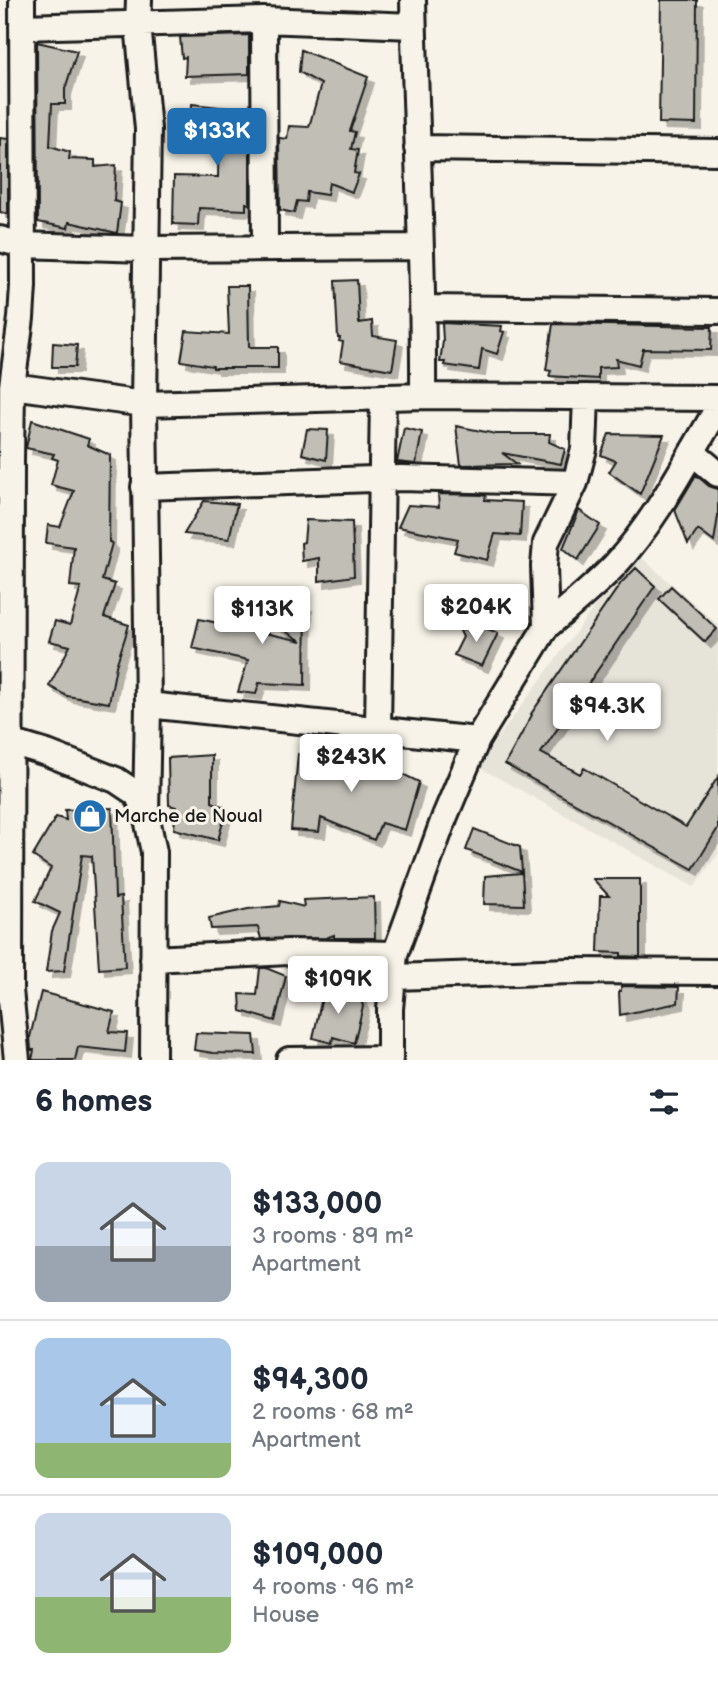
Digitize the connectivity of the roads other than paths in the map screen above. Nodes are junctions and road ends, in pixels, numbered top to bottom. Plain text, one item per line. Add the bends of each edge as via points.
1 (22, 0) edge
2 (413, 0) edge
3 (139, 12) edge
4 (264, 20) junction
5 (414, 26) junction
6 (22, 27) junction
7 (417, 148) junction
8 (718, 152) edge
9 (11, 242) edge
10 (419, 247) junction
11 (265, 248) junction
12 (145, 249) junction
13 (424, 307) junction
14 (718, 311) edge
15 (12, 386) junction
16 (423, 396) junction
17 (383, 397) junction
18 (586, 397) junction
19 (718, 398) edge
20 (144, 404) junction
21 (718, 408) edge
22 (692, 452) junction
23 (5, 463) edge
24 (718, 474) edge
25 (383, 479) junction
26 (575, 483) junction
27 (144, 486) junction
28 (547, 627) junction
29 (148, 705) junction
30 (378, 729) junction
31 (477, 740) junction
32 (6, 741) edge
33 (146, 814) junction
34 (4, 886) edge
35 (153, 958) junction
36 (395, 966) junction
37 (718, 972) edge
38 (5, 989) edge
39 (18, 1060) edge
40 (153, 1060) edge
41 (289, 1060) edge
42 (390, 1060) edge

1 - 6 street
2 - 5 street
3 - 4 street
3 - 6 street
3 - 12 street via 148,129
4 - 5 street
4 - 11 street
5 - 7 street
6 - 9 street
7 - 8 street
7 - 10 street
9 - 12 street
9 - 15 street via 21,318
10 - 11 street
10 - 13 street
11 - 12 street
12 - 20 street
13 - 14 street
13 - 16 street
15 - 20 street
15 - 23 street
16 - 17 street
16 - 18 street
17 - 20 street
17 - 25 street
18 - 19 street
18 - 26 street via 584,449
20 - 27 street
21 - 22 street
22 - 24 street
22 - 28 street via 614,566
23 - 32 street
25 - 26 street
25 - 27 street
25 - 30 street
26 - 28 street via 547,543
27 - 29 street
28 - 31 street
29 - 30 street
29 - 33 street
30 - 31 street
31 - 36 street via 445,816
32 - 33 street via 128,786
32 - 34 street
33 - 35 street via 154,852
34 - 38 street
35 - 36 street via 288,952
35 - 40 street
36 - 37 street
36 - 42 street
38 - 39 street
41 - 42 street

